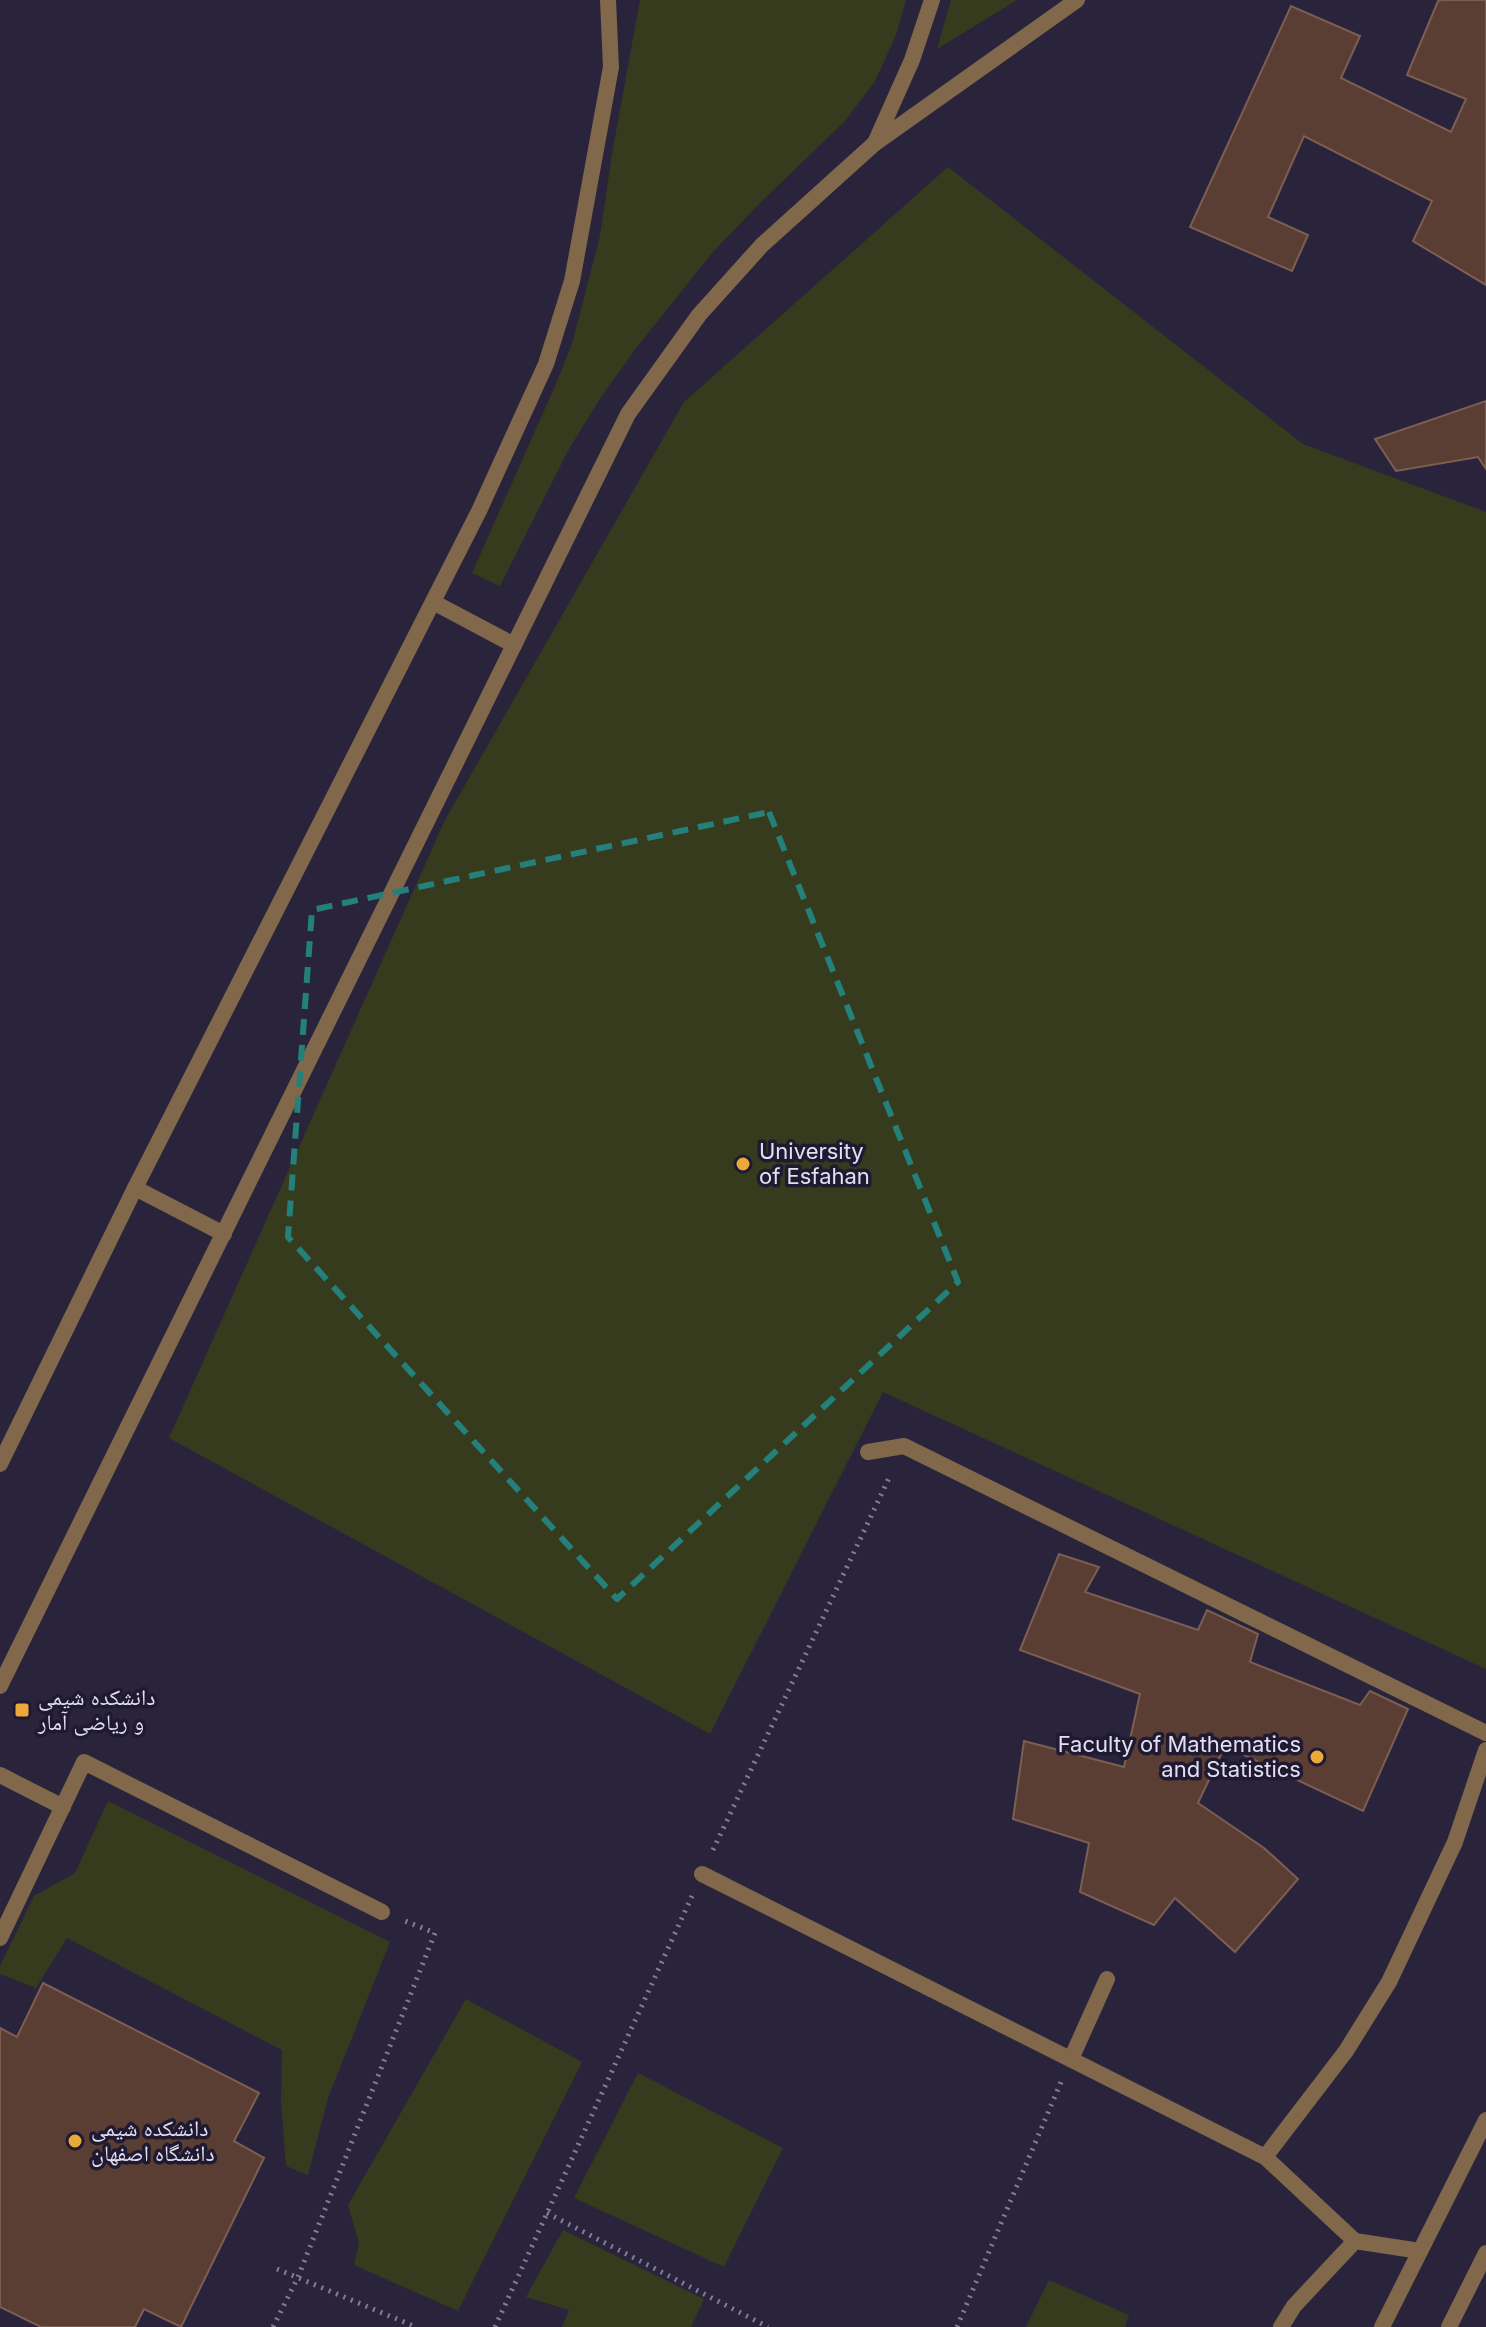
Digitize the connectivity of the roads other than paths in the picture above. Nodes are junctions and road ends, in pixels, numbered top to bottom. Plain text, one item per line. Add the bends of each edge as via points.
1 (608, 0) edge
2 (932, 0) edge
3 (1077, 0) edge
4 (874, 144) junction
5 (433, 602) junction
6 (514, 645) junction
7 (135, 1188) junction
8 (224, 1234) junction
9 (868, 1452) dead end
10 (0, 1464) edge
11 (0, 1686) edge
12 (1486, 1733) edge
13 (1486, 1750) edge
14 (0, 1775) edge
15 (63, 1807) junction
16 (702, 1874) dead end
17 (382, 1912) road end
18 (0, 1938) edge
19 (1107, 1979) dead end
20 (1071, 2059) junction
21 (1486, 2120) edge
22 (1265, 2157) junction
23 (1355, 2241) junction
24 (1420, 2251) junction
25 (1486, 2253) edge
26 (1281, 2327) edge
27 (1382, 2327) edge
28 (1449, 2327) edge

1 - 5 lane via 611,67 572,281 546,364
2 - 4 lane
3 - 4 lane
4 - 6 lane via 762,245 662,366 628,414
5 - 6 lane
5 - 7 lane
6 - 8 lane
7 - 8 lane
7 - 10 lane
8 - 11 lane
9 - 12 lane via 904,1446
13 - 22 lane via 1455,1842 1389,1982 1346,2051
14 - 15 lane
15 - 17 lane via 84,1762
15 - 18 lane
16 - 20 lane
19 - 20 lane
20 - 22 lane
21 - 24 lane
22 - 23 lane
23 - 24 lane
23 - 26 lane
24 - 27 lane
25 - 28 lane

